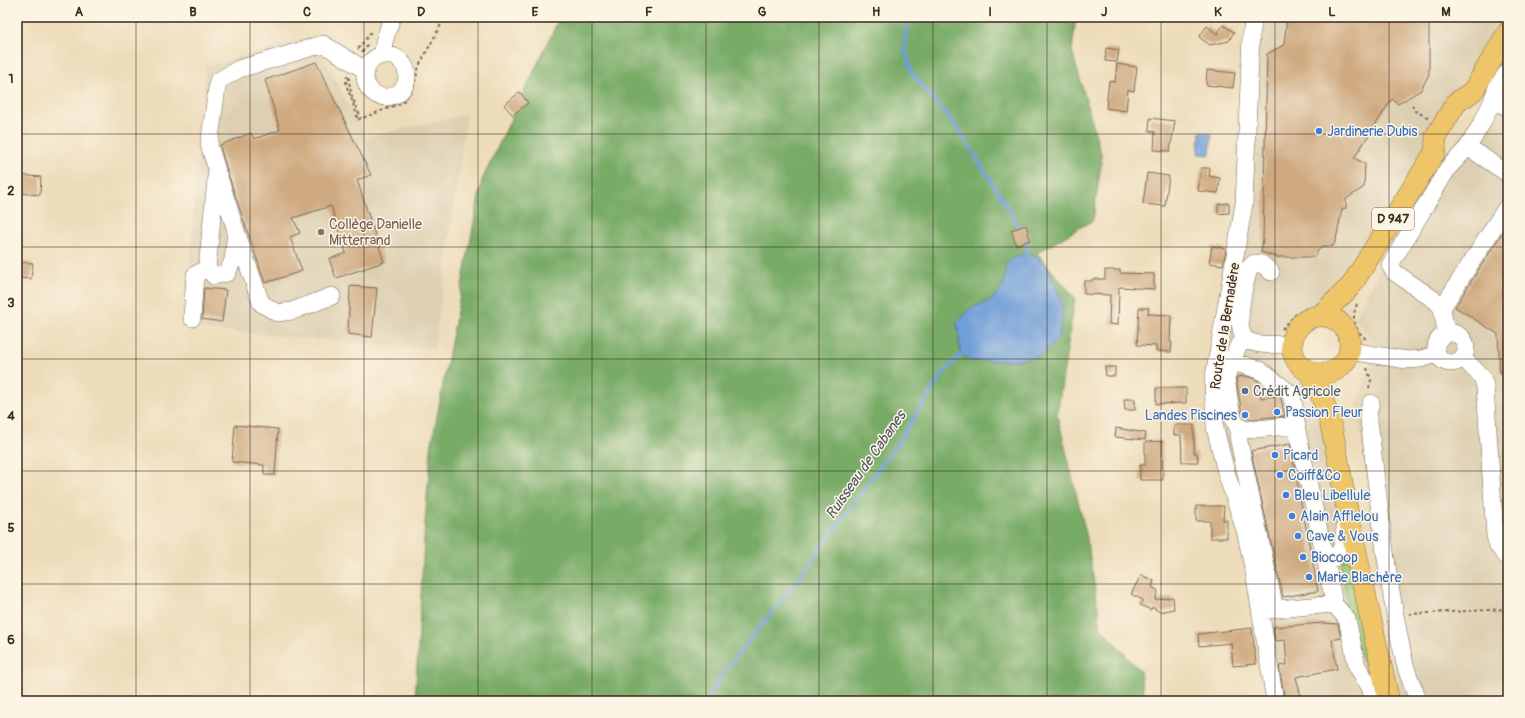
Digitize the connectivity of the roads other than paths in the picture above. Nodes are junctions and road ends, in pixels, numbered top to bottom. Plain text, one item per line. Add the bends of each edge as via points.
1 (392, 17) edge
2 (1254, 17) edge
3 (1508, 32) edge
4 (382, 55) junction
5 (366, 70) junction
6 (1508, 71) edge
7 (1493, 99) junction
8 (1508, 108) edge
9 (1468, 147) junction
10 (217, 170) junction
11 (1508, 174) edge
12 (1508, 205) edge
13 (236, 230) junction
14 (207, 268) junction
15 (1271, 272) dead end
16 (1351, 286) junction
17 (332, 296) dead end
18 (1442, 308) junction
19 (1320, 316) junction
20 (192, 318) dead end
21 (1342, 325) junction
22 (1446, 333) junction
23 (1245, 339) junction
24 (1292, 344) junction
25 (1350, 351) junction
26 (1437, 354) junction
27 (1463, 358) junction
28 (1233, 362) junction
29 (1336, 371) junction
30 (1309, 372) junction
31 (1371, 403) dead end
32 (1329, 420) junction
33 (1297, 425) junction
34 (1238, 426) junction
35 (1347, 510) junction
36 (1508, 558) edge
37 (1326, 562) junction
38 (1334, 604) junction
39 (1268, 610) junction
40 (1275, 701) edge
41 (1374, 701) edge
42 (1389, 701) edge
43 (1418, 701) edge

1 - 4 street
2 - 39 street, Route de la Bernadère via 1251,35 1244,204 1213,382 1215,428
3 - 16 main road, D 947 via 1473,91 1456,103 1436,136 1435,152
4 - 5 street via 369,63
4 - 5 street via 397,58 406,70 407,77 401,90 388,97 374,94 364,77
5 - 10 street via 323,44 239,69 218,81 209,146
6 - 7 street via 1497,87
7 - 8 street
7 - 9 street
9 - 11 street
9 - 18 street via 1448,168 1390,265 1394,272
10 - 13 street
10 - 14 street
12 - 18 street
13 - 14 street via 233,260 227,273 214,276
13 - 17 street via 260,303 277,313 292,311
14 - 20 street via 195,275
15 - 23 street via 1262,264 1254,263 1250,267 1240,314 1240,329
16 - 19 main road, D 947
16 - 21 main road, D 947
18 - 22 street
19 - 21 main road
19 - 24 main road via 1304,322 1294,335
21 - 25 main road via 1349,337
22 - 26 street via 1438,339
22 - 27 street via 1456,333 1464,339 1466,348
23 - 24 street via 1264,344
23 - 28 street via 1237,348
24 - 30 main road via 1296,361
25 - 26 street via 1407,360
25 - 29 main road via 1348,359
26 - 27 street via 1440,359 1449,363
27 - 36 street via 1482,377 1485,386 1495,536 1498,546
28 - 33 street via 1260,370 1290,393
28 - 34 street via 1226,377 1230,406
29 - 30 main road via 1323,375
29 - 32 main road
30 - 32 main road via 1316,382
31 - 43 street via 1368,412 1388,571 1408,675
32 - 35 main road
33 - 34 street via 1246,430
33 - 37 street
34 - 39 street
35 - 37 street via 1341,550 1338,556
35 - 42 main road
37 - 38 street
38 - 39 street
38 - 41 street via 1347,619 1357,666 1370,687
39 - 40 street, Route de la Bernadère

